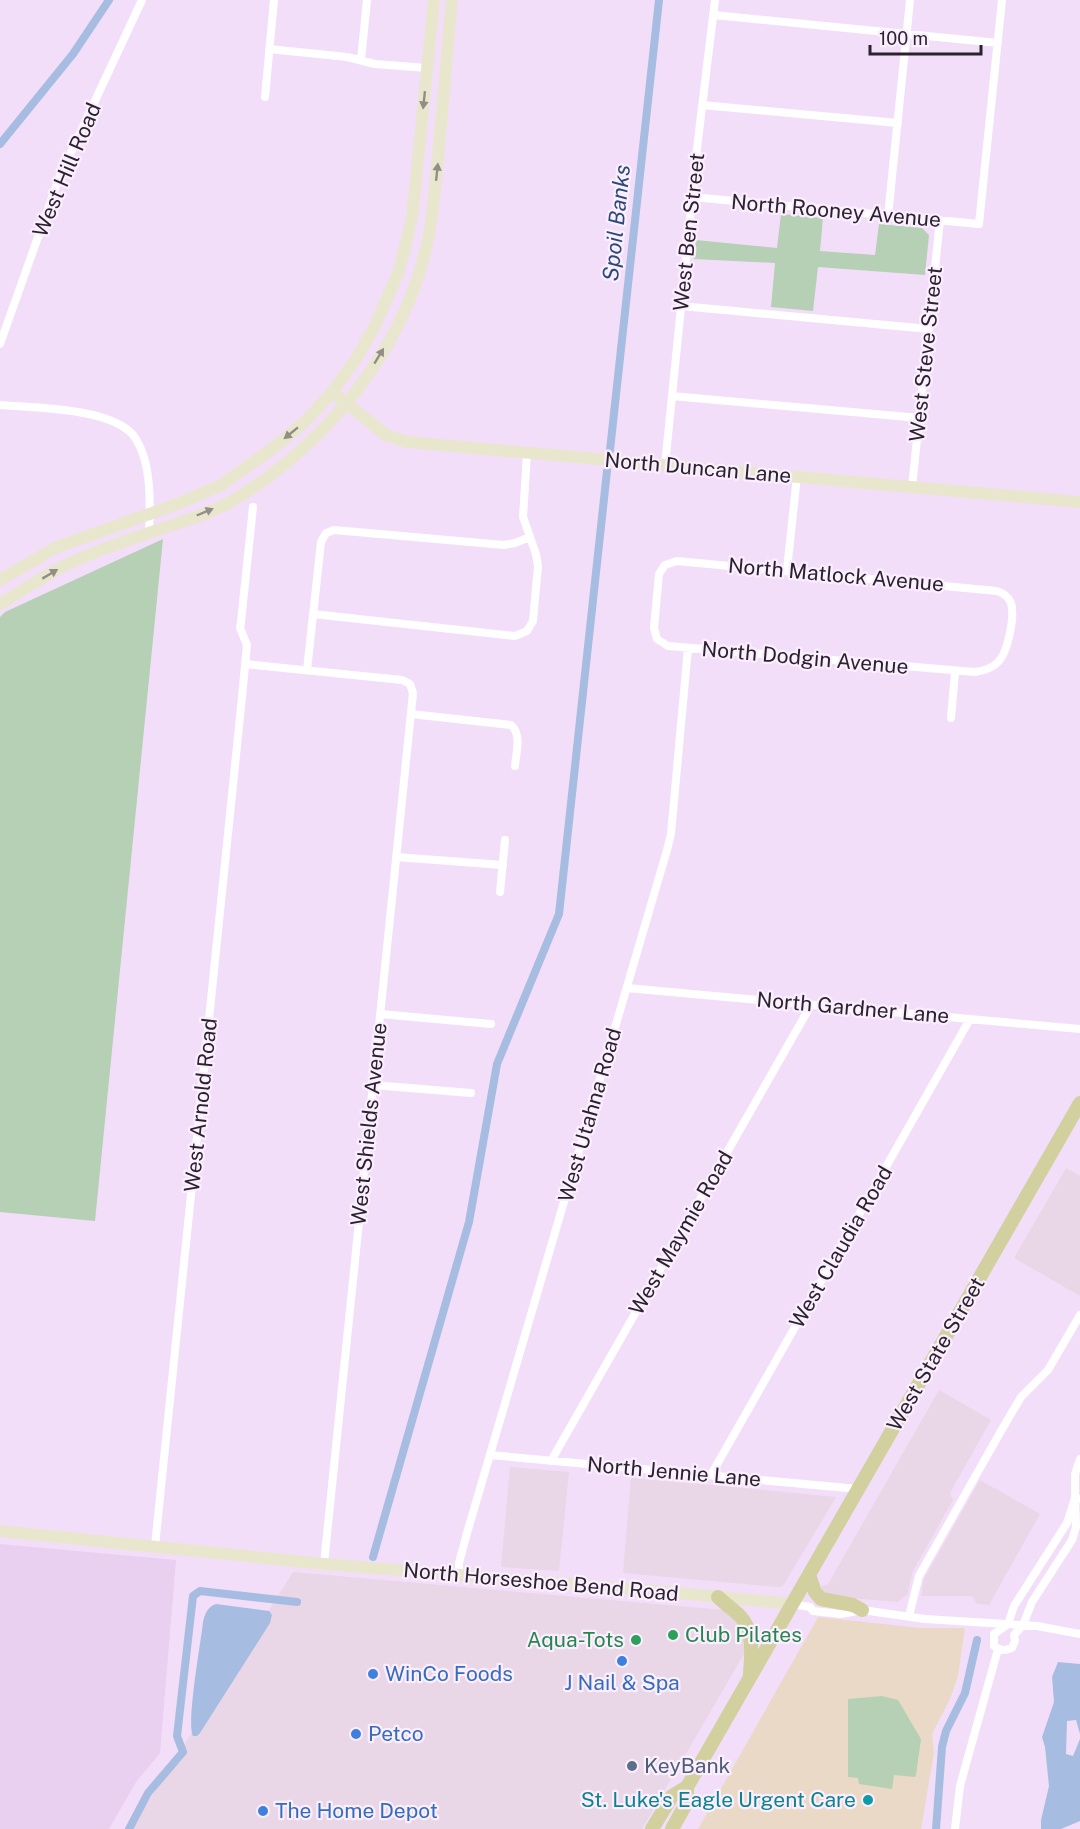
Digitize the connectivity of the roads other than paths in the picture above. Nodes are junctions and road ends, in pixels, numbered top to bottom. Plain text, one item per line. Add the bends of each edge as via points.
1 (142, 0) edge
2 (274, 0) edge
3 (367, 0) edge
4 (434, 0) edge
5 (452, 0) edge
6 (715, 0) edge
7 (910, 0) edge
8 (1002, 0) edge
9 (714, 15) junction
10 (907, 34) junction
11 (998, 43) junction
12 (270, 49) junction
13 (361, 60) junction
14 (427, 68) junction
15 (265, 97) dead end
16 (702, 105) junction
17 (898, 123) junction
18 (692, 197) junction
19 (888, 216) junction
20 (940, 220) junction
21 (681, 306) junction
22 (929, 329) junction
23 (0, 344) edge
24 (332, 392) junction
25 (672, 396) junction
26 (346, 404) junction
27 (0, 405) edge
28 (920, 418) junction
29 (527, 453) junction
30 (665, 465) junction
31 (797, 476) junction
32 (912, 487) junction
33 (1080, 501) edge
34 (253, 507) dead end
35 (150, 512) junction
36 (150, 532) junction
37 (530, 537) junction
38 (787, 570) junction
39 (0, 580) edge
40 (1006, 596) joint
41 (0, 604) edge
42 (313, 614) junction
43 (657, 639) joint
44 (688, 648) junction
45 (245, 664) junction
46 (307, 670) junction
47 (955, 672) junction
48 (411, 714) junction
49 (951, 718) dead end
50 (516, 766) dead end
51 (505, 840) dead end
52 (396, 857) junction
53 (503, 865) junction
54 (500, 892) dead end
55 (627, 988) junction
56 (811, 1005) junction
57 (380, 1014) junction
58 (970, 1019) junction
59 (491, 1024) dead end
60 (1080, 1029) edge
61 (373, 1085) junction
62 (471, 1093) dead end
63 (1080, 1103) edge
64 (1080, 1315) edge
65 (490, 1455) junction
66 (1080, 1459) edge
67 (551, 1461) junction
68 (711, 1475) junction
69 (858, 1489) junction
70 (1077, 1498) edge
71 (0, 1531) edge
72 (155, 1546) junction
73 (324, 1564) junction
74 (808, 1575) junction
75 (459, 1576) junction
76 (718, 1597) junction
77 (792, 1604) junction
78 (862, 1610) junction
79 (909, 1616) junction
80 (1008, 1624) junction
81 (1023, 1625) junction
82 (1080, 1634) edge
83 (998, 1649) junction
84 (750, 1679) junction
85 (683, 1790) junction
86 (652, 1829) edge
87 (664, 1829) edge
88 (672, 1829) edge
89 (955, 1829) edge

1 - 23 street, West Hill Road via 59,178
2 - 12 street
3 - 13 street
4 - 14 street
26 -> 5 street via 390,337 421,267 432,216
6 - 9 street, West Ben Street
7 - 10 street
8 - 11 street
9 - 10 street
9 - 16 street, West Ben Street
10 - 11 street
10 - 17 street
11 - 20 street, North Rooney Avenue via 979,224
12 - 13 street
12 - 15 street
13 - 14 street
14 -> 24 street via 407,244 374,328
16 - 17 street
16 - 18 street, West Ben Street
17 - 19 street
18 - 19 street, North Rooney Avenue
18 - 21 street, West Ben Street
19 - 20 street, North Rooney Avenue
20 - 22 street, West Steve Street
21 - 22 street
21 - 25 street, West Ben Street
22 - 28 street, West Steve Street
24 - 26 street, North Duncan Lane
24 -> 35 street via 305,422 221,485
25 - 28 street
25 - 30 street, West Ben Street
26 - 29 street, North Duncan Lane via 386,435 407,442
36 -> 26 street via 230,502 318,436
27 - 35 street via 91,415 129,430 143,454
28 - 32 street, West Steve Street
29 - 30 street, North Duncan Lane
29 - 37 street via 523,517
30 - 31 street, North Duncan Lane
31 - 32 street, North Duncan Lane
31 - 38 street
32 - 33 street, North Duncan Lane
34 - 45 street, West Arnold Road via 240,628 247,645
35 - 36 street
35 - 39 street via 57,547
41 -> 36 street via 59,569
37 - 42 street via 504,544 334,530 326,533 321,543
37 - 42 street via 538,577 533,621 527,631 515,636
38 - 40 street, North Matlock Avenue via 997,591
38 - 43 street, North Matlock Avenue via 676,561 665,565 659,574 654,628
40 - 47 street, North Dodgin Avenue via 1012,607 1005,654 985,670
42 - 46 street
43 - 44 street, North Dodgin Avenue via 668,646
44 - 47 street, North Dodgin Avenue
44 - 55 street, West Utahna Road via 671,834
45 - 46 street
45 - 72 street, West Arnold Road
46 - 48 street, West Shields Avenue via 402,680 410,684 413,693
47 - 49 street
48 - 50 street via 507,724 515,728 518,737
48 - 52 street, West Shields Avenue
51 - 53 street
52 - 53 street
52 - 57 street, West Shields Avenue
53 - 54 street
55 - 56 street, North Gardner Lane
55 - 65 street, West Utahna Road
56 - 58 street, North Gardner Lane
56 - 67 street, West Maymie Road
57 - 59 street
57 - 61 street, West Shields Avenue
58 - 60 street, North Gardner Lane
58 - 68 street, West Claudia Road
61 - 62 street
61 - 73 street, West Shields Avenue
63 - 69 main road, West State Street
64 - 79 street via 1048,1370 1021,1397 989,1452 919,1576
65 - 67 street, North Jennie Lane
65 - 75 street, West Utahna Road via 459,1563
66 - 70 street via 1075,1474
67 - 68 street, North Jennie Lane
68 - 69 street, North Jennie Lane
69 - 74 main road, West State Street
70 - 80 street via 1067,1523 1014,1606
70 - 81 street via 1072,1540 1032,1602
71 - 72 street, North Horseshoe Bend Road
72 - 73 street, North Horseshoe Bend Road
73 - 75 street, North Horseshoe Bend Road
74 - 77 main road, West State Street
74 - 78 main road via 821,1599
75 - 76 street, North Horseshoe Bend Road
76 - 77 street, North Horseshoe Bend Road
76 - 84 main road via 746,1624 751,1643
77 - 78 street, North Horseshoe Bend Road via 841,1614
77 - 84 main road, West State Street
78 - 79 street, North Horseshoe Bend Road
79 - 80 street, North Horseshoe Bend Road
80 - 81 street, North Horseshoe Bend Road
80 - 83 street via 994,1634 994,1646
81 - 82 street, North Horseshoe Bend Road
81 - 83 street via 1014,1635 1012,1648
83 - 89 street via 960,1786
84 - 85 main road, West State Street
85 - 86 main road via 672,1796
85 - 87 main road
85 - 88 main road via 687,1802

